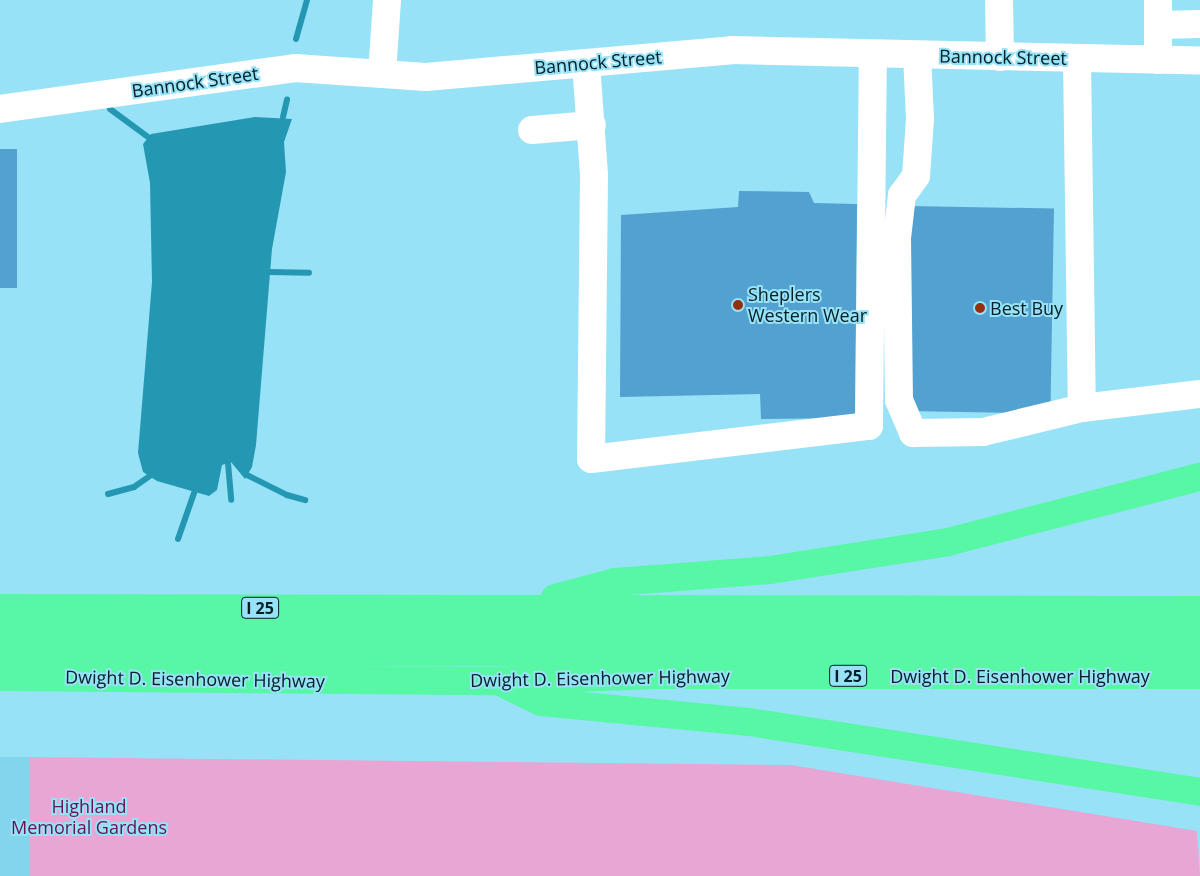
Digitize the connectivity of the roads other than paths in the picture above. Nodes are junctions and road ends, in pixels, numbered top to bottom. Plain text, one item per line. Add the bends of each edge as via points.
1 (387, 0) edge
2 (999, 0) edge
3 (1158, 12) edge
4 (1200, 24) edge
5 (873, 54) junction
6 (917, 55) junction
7 (1000, 57) junction
8 (1077, 59) junction
9 (1158, 60) junction
10 (1200, 61) edge
11 (586, 63) junction
12 (382, 74) junction
13 (0, 109) edge
14 (592, 125) junction
15 (532, 130) dead end
16 (1200, 394) edge
17 (1082, 408) junction
18 (1200, 477) edge
19 (519, 607) junction
20 (0, 608) edge
21 (1200, 610) edge
22 (0, 632) edge
23 (1200, 633) edge
24 (0, 652) edge
25 (1200, 653) edge
26 (0, 676) edge
27 (1200, 676) edge
28 (496, 681) junction
29 (1200, 792) edge

1 - 12 street
2 - 7 street
3 - 4 street
3 - 9 street
5 - 6 street, Bannock Street
5 - 11 street, Bannock Street via 732,50
5 - 14 street via 868,426 592,459
6 - 7 street, Bannock Street
6 - 17 street via 920,118 916,176 902,195 897,238 900,400 913,433 983,432
7 - 8 street, Bannock Street
8 - 9 street, Bannock Street
8 - 17 street
9 - 10 street, Bannock Street
11 - 12 street, Bannock Street via 426,77
11 - 14 street
12 - 13 street, Bannock Street via 295,68
14 - 15 street
16 - 17 street
18 - 19 highway via 948,542 770,570 615,582
19 - 20 highway, I 25
19 - 21 highway, I 25
22 - 23 highway
24 - 25 highway
26 - 28 highway, Dwight D. Eisenhower Highway / I 25
27 - 28 highway, Dwight D. Eisenhower Highway / I 25 via 663,675
28 - 29 highway via 541,702 749,722

